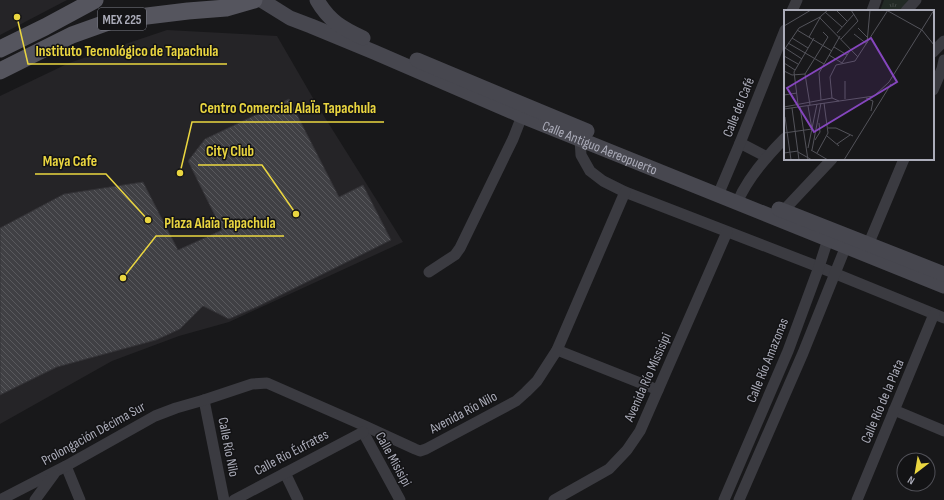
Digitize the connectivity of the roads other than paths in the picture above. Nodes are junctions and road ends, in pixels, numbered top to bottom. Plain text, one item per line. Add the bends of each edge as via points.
1 (95, 0) edge
2 (254, 0) edge
3 (261, 0) edge
4 (317, 0) edge
5 (797, 0) edge
6 (876, 0) edge
7 (916, 0) edge
8 (792, 10) edge
9 (872, 10) edge
10 (907, 10) edge
11 (784, 33) edge
12 (944, 41) edge
13 (0, 49) edge
14 (934, 51) edge
15 (944, 60) edge
16 (0, 71) edge
17 (934, 88) edge
18 (522, 116) junction
19 (582, 134) junction
20 (784, 139) edge
21 (740, 143) junction
22 (767, 157) junction
23 (831, 160) edge
24 (904, 160) edge
25 (720, 190) junction
26 (625, 192) junction
27 (739, 198) junction
28 (782, 215) junction
29 (727, 232) junction
30 (829, 234) junction
31 (848, 242) junction
32 (866, 249) junction
33 (819, 267) junction
34 (429, 272) dead end
35 (836, 274) junction
36 (942, 275) edge
37 (939, 316) edge
38 (557, 350) junction
39 (658, 390) junction
40 (204, 400) junction
41 (894, 410) junction
42 (364, 429) junction
43 (944, 431) edge
44 (66, 466) junction
45 (56, 472) junction
46 (285, 473) junction
47 (0, 500) edge
48 (35, 500) edge
49 (80, 500) edge
50 (224, 500) edge
51 (234, 500) edge
52 (298, 500) edge
53 (400, 500) edge
54 (554, 500) edge
55 (724, 500) edge
56 (739, 500) edge
57 (857, 500) edge

1 - 13 main road, MEX 225
2 - 16 main road, MEX 225 via 226,8 114,20 72,35
3 - 18 main road, Calle Antiguo Aereopuerto via 290,18
4 - 19 main road, Calle Antiguo Aereopuerto via 328,16 342,28
5 - 8 street
6 - 9 street
7 - 10 street
11 - 21 street, Calle del Café
12 - 14 street
15 - 17 street
18 - 19 main road, Calle Antiguo Aereopuerto
18 - 34 street via 460,248 455,255
19 - 25 main road, Calle Antiguo Aereopuerto
19 - 26 street via 580,155 590,171
20 - 22 street
21 - 22 street
21 - 25 street, Calle del Café
22 - 27 street
23 - 28 street
24 - 32 street
25 - 27 main road, Calle Antiguo Aereopuerto
26 - 29 street
26 - 38 street, Avenida Río Nilo
27 - 28 main road, Calle Antiguo Aereopuerto
28 - 30 main road, Calle Antiguo Aereopuerto
29 - 33 street
29 - 39 street, Avenida Río Missisipi
30 - 31 main road, Calle Antiguo Aereopuerto
30 - 33 street, Calle Río Amazonas
31 - 32 main road, Calle Antiguo Aereopuerto
31 - 35 street, Calle Río Amazonas
32 - 36 main road, Calle Antiguo Aereopuerto
33 - 35 street
33 - 55 street, Calle Río Amazonas via 788,351
35 - 37 street
35 - 56 street, Calle Río Amazonas
37 - 41 street, Calle Río de la Plata
38 - 39 street
38 - 42 street, Avenida Río Nilo via 537,381 516,401 426,449 420,451
39 - 54 street, Avenida Río Missisipi via 640,431 627,450 609,469
40 - 42 street, Avenida Río Nilo via 252,384 267,383
40 - 44 street, Prolongación Décima Sur via 155,416
40 - 50 street, Calle Río Nilo
41 - 43 street
41 - 57 street, Calle Río de la Plata
42 - 46 street, Calle Río Éufrates
42 - 53 street, Calle Misisipi
44 - 45 street, Prolongación Décima Sur
44 - 49 street
45 - 47 street, Prolongación Décima Sur
45 - 48 street
46 - 51 street, Calle Río Éufrates
46 - 52 street

